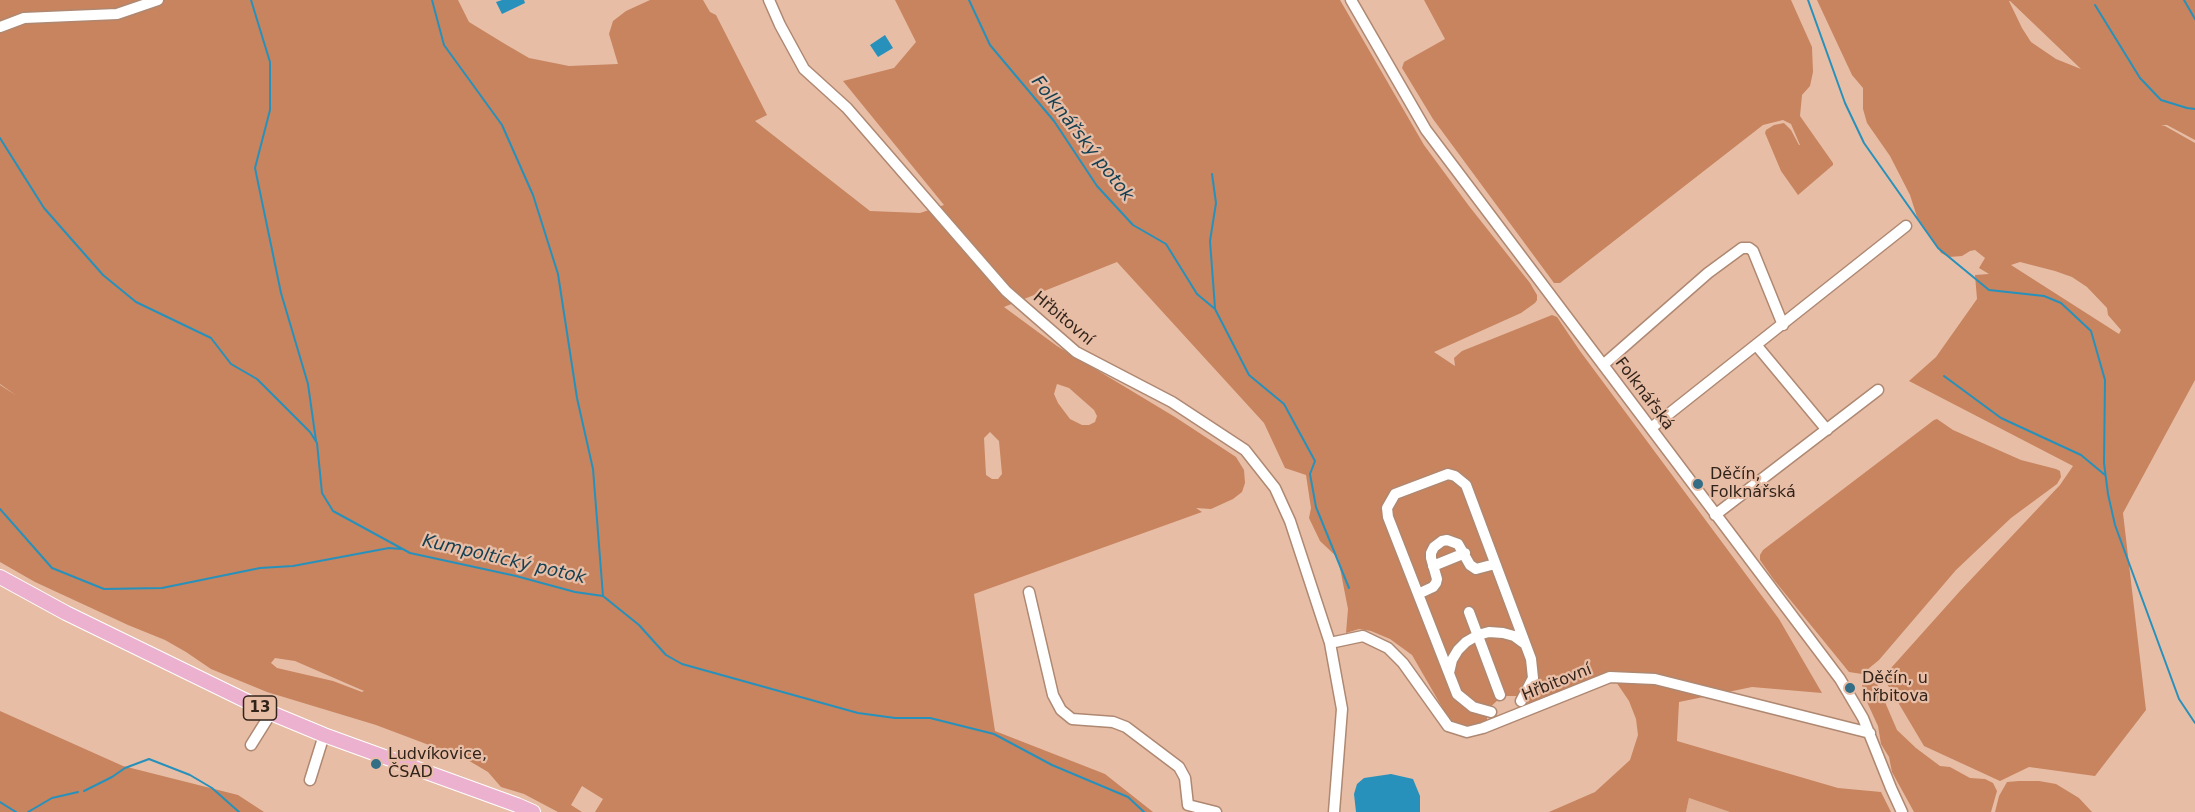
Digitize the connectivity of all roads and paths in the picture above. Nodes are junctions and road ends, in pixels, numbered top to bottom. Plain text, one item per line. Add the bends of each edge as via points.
1 (158, 0) edge
2 (769, 0) edge
3 (1351, 0) edge
4 (0, 27) edge
5 (1906, 226) dead end
6 (1783, 325) junction
7 (1757, 346) junction
8 (1603, 365) junction
9 (1878, 390) dead end
10 (1652, 428) junction
11 (1827, 430) junction
12 (1715, 514) junction
13 (1465, 553) junction
14 (1495, 564) junction
15 (1433, 566) junction
16 (0, 577) edge
17 (1029, 592) dead end
18 (1418, 594) junction
19 (1469, 612) dead end
20 (1478, 635) junction
21 (1330, 643) junction
22 (1526, 644) junction
23 (1448, 674) junction
24 (1500, 695) dead end
25 (1521, 701) dead end
26 (1491, 712) dead end
27 (271, 713) junction
28 (1870, 733) junction
29 (324, 735) junction
30 (251, 745) dead end
31 (310, 780) dead end
32 (533, 812) edge
33 (1216, 812) edge
34 (1334, 812) edge
35 (1902, 812) edge

1 - 4 street via 117,14 24,18
2 - 21 street, Hřbitovní via 804,69 847,108 1006,291 1076,352 1172,402 1245,450 1275,488 1290,521
3 - 8 street, Folknářská via 1426,130
5 - 6 street
6 - 7 street
6 - 8 street via 1753,251 1742,248
7 - 10 street
7 - 11 street
8 - 10 street, Folknářská
9 - 11 street
10 - 12 street, Folknářská
11 - 12 street
12 - 28 street, Folknářská via 1840,680
13 - 14 street via 1476,569
13 - 15 street
13 - 15 street via 1453,541 1442,542 1431,553
14 - 18 street via 1466,485 1455,476 1448,474 1395,494 1387,508 1388,517
14 - 22 street
15 - 18 street via 1436,583
16 - 27 main road, 13
17 - 33 street via 1053,694 1061,710 1072,719 1113,722 1126,727 1179,767 1185,777 1188,805
18 - 23 street
19 - 20 street
20 - 22 street via 1506,633
20 - 23 street via 1458,650
20 - 24 street
21 - 28 street, Hřbitovní via 1363,636 1388,648 1448,726 1467,732 1610,677 1656,679
21 - 34 street, Hřbitovní via 1342,709
22 - 25 street via 1533,670
23 - 26 street via 1463,700
27 - 29 main road, 13
27 - 30 street
28 - 35 street, Folknářská
29 - 31 street
29 - 32 main road, 13

